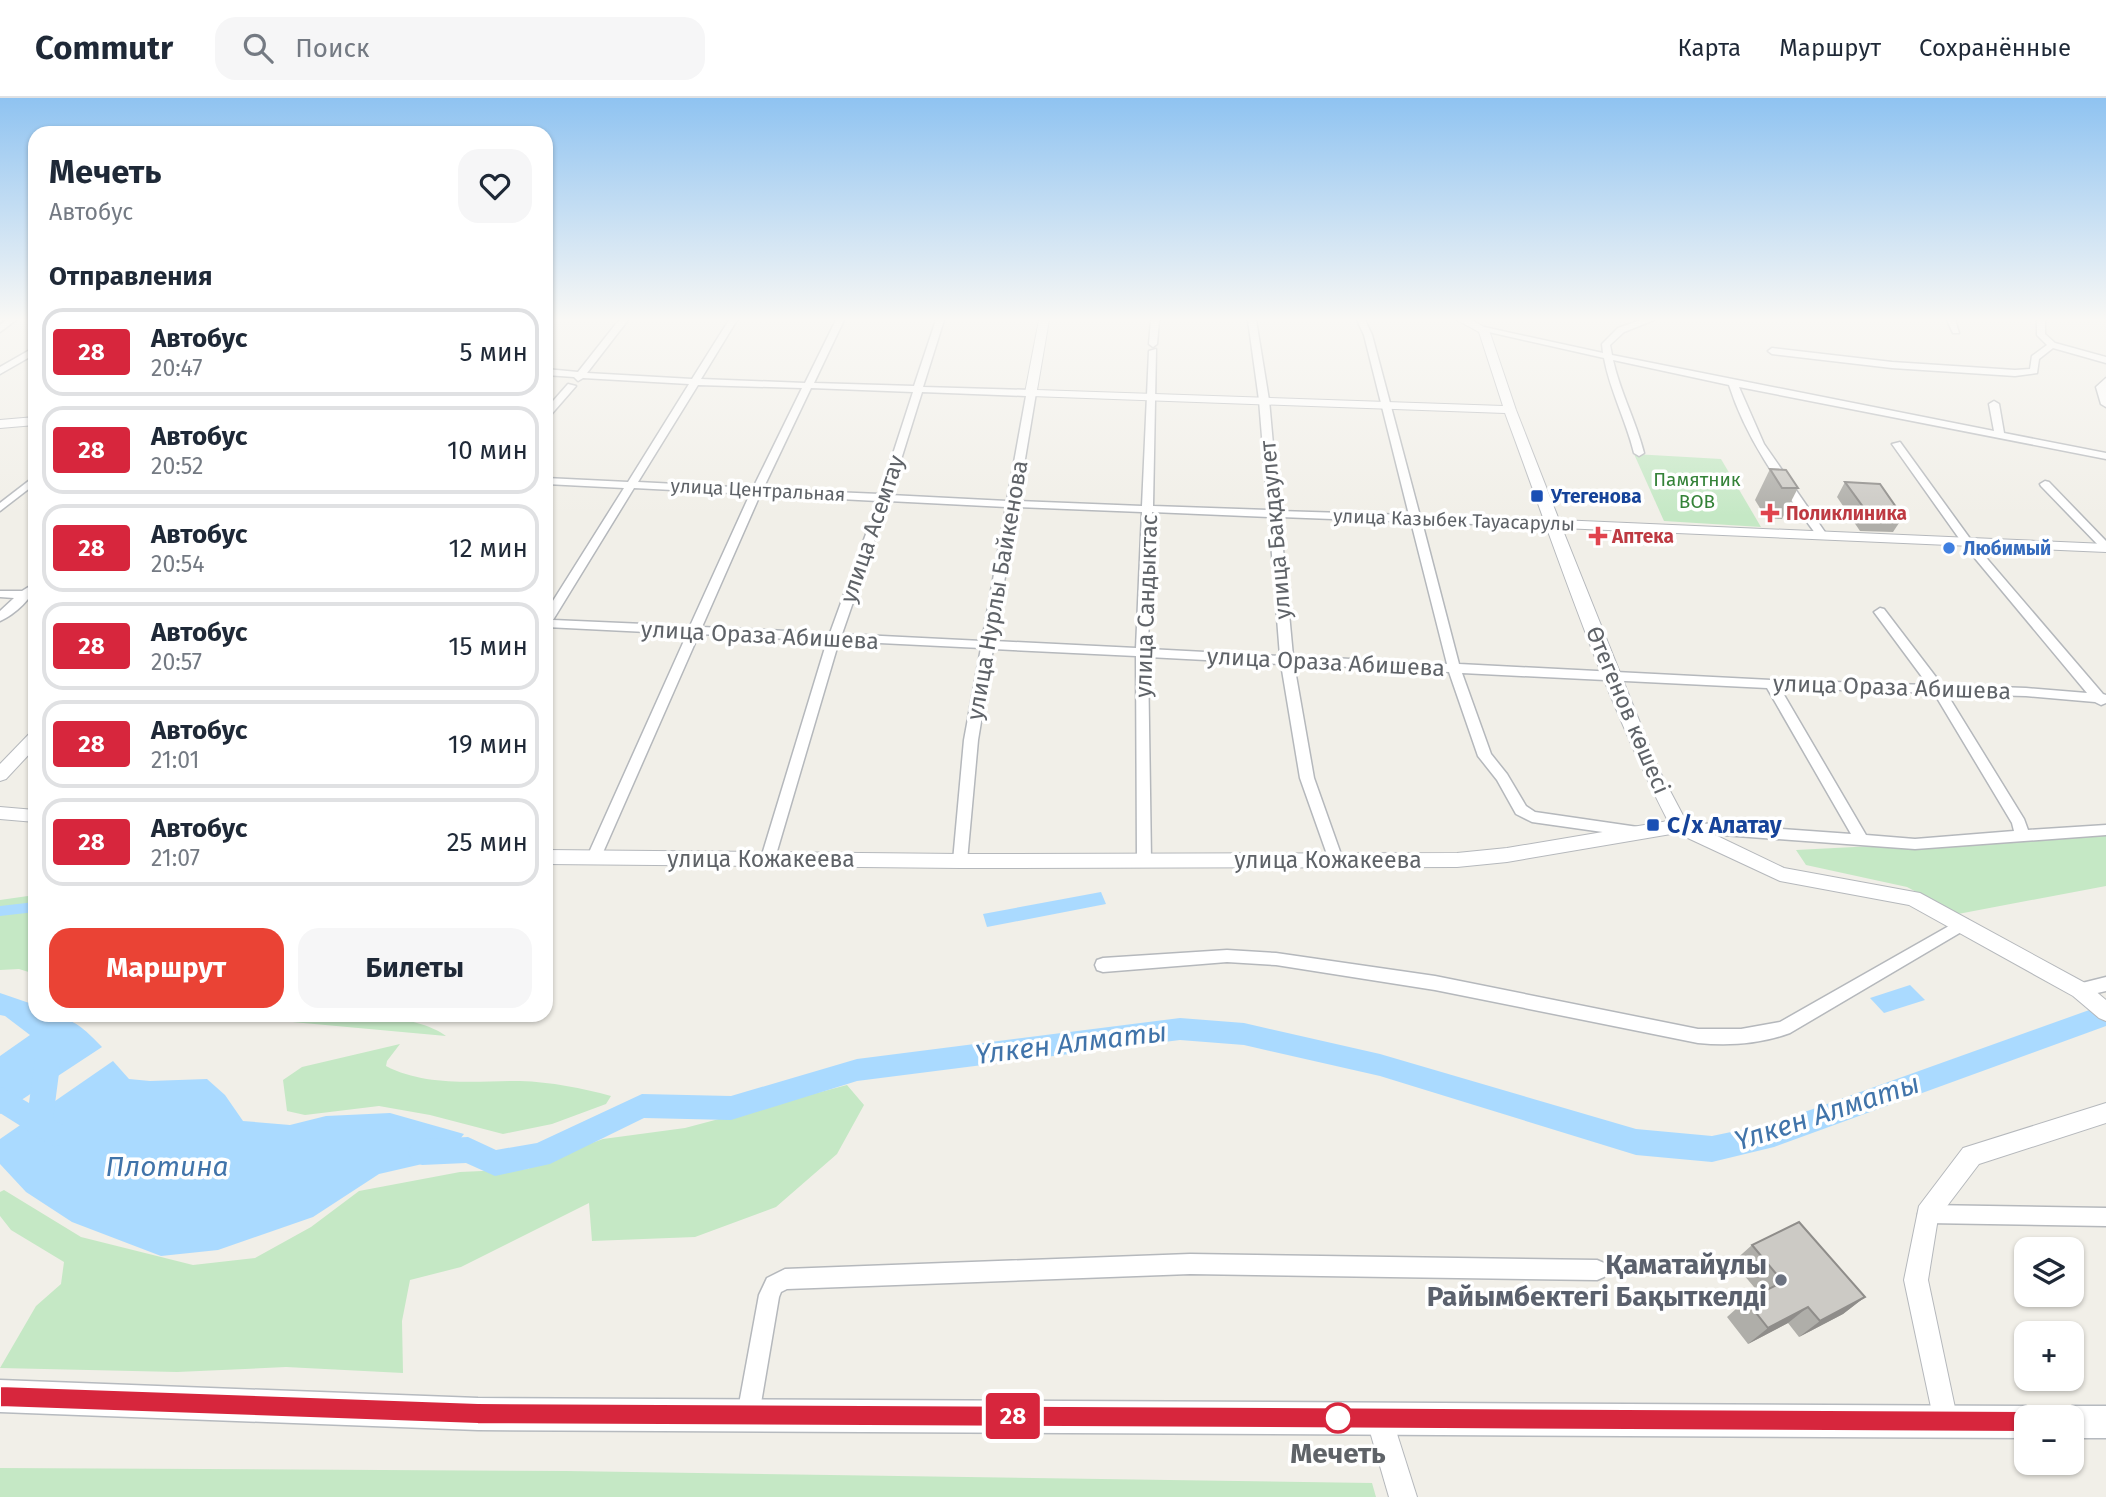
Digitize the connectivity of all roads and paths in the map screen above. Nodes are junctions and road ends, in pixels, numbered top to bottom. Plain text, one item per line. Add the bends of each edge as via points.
1 (572, 385) edge
2 (695, 385) edge
3 (808, 385) edge
4 (816, 385) edge
5 (919, 385) edge
6 (1032, 385) edge
7 (1151, 385) edge
8 (1262, 385) edge
9 (1379, 385) edge
10 (1502, 385) edge
11 (1615, 385) edge
12 (1734, 385) edge
13 (1745, 385) edge
14 (2102, 385) edge
15 (918, 389) junction
16 (1031, 393) junction
17 (1151, 397) junction
18 (1264, 400) junction
19 (1994, 404) dead end
20 (2106, 404) edge
21 (1384, 405) junction
22 (553, 407) edge
23 (1510, 410) junction
24 (28, 422) edge
25 (0, 424) edge
26 (1999, 435) junction
27 (1897, 444) dead end
28 (1639, 453) dead end
29 (2105, 459) edge
30 (553, 481) edge
31 (631, 484) junction
32 (2045, 484) dead end
33 (28, 485) edge
34 (757, 491) junction
35 (884, 497) junction
36 (1012, 504) junction
37 (1149, 507) junction
38 (0, 508) edge
39 (1273, 512) junction
40 (1413, 518) junction
41 (1553, 524) junction
42 (1822, 535) junction
43 (1966, 542) junction
44 (2106, 547) edge
45 (0, 594) edge
46 (28, 595) edge
47 (28, 596) edge
48 (1880, 611) dead end
49 (553, 612) edge
50 (0, 617) edge
51 (553, 623) edge
52 (693, 631) junction
53 (834, 639) junction
54 (987, 646) junction
55 (1142, 652) junction
56 (1287, 660) junction
57 (1454, 668) junction
58 (1611, 675) junction
59 (1771, 684) junction
60 (1937, 688) junction
61 (2103, 701) edge
62 (28, 745) edge
63 (0, 775) edge
64 (0, 813) edge
65 (28, 815) edge
66 (1679, 826) junction
67 (2106, 830) edge
68 (1639, 832) junction
69 (2023, 836) junction
70 (1860, 839) junction
71 (553, 857) edge
72 (594, 858) junction
73 (768, 858) junction
74 (1144, 860) junction
75 (1336, 860) junction
76 (960, 861) junction
77 (1963, 924) junction
78 (1103, 965) dead end
79 (2097, 997) edge
80 (2106, 1113) edge
81 (1927, 1214) junction
82 (2106, 1217) edge
83 (1597, 1270) dead end
84 (0, 1396) edge
85 (748, 1415) junction
86 (1379, 1418) junction
87 (1945, 1422) junction
88 (2014, 1422) edge
89 (2084, 1422) edge
90 (2106, 1422) edge
91 (1403, 1497) edge

1 - 22 street
2 - 31 street
3 - 34 street
4 - 15 street
5 - 15 street, улица Асемтау
6 - 16 street, улица Нурлы Байкенова
7 - 17 street, улица Сандыктас
8 - 18 street, улица Бакдаулет
9 - 21 street
10 - 23 street, Өтегенов көшесі
11 - 28 street
12 - 42 street via 1767,457
13 - 26 street
14 - 20 street
15 - 16 street
15 - 35 street, улица Асемтау
16 - 17 street
16 - 36 street, улица Нурлы Байкенова
17 - 18 street
17 - 37 street, улица Сандыктас
18 - 21 street
18 - 39 street, улица Бакдаулет
19 - 26 street
21 - 23 street
21 - 40 street
23 - 41 street, Өтегенов көшесі
24 - 25 street
26 - 29 street
27 - 43 street
30 - 31 street, улица Центральная
31 - 34 street, улица Центральная
31 - 49 street
32 - 44 street
33 - 38 street
34 - 35 street, улица Центральная
34 - 52 street
35 - 36 street, улица Центральная
35 - 53 street, улица Асемтау
36 - 37 street, улица Казыбек Тауасарулы
36 - 54 street, улица Нурлы Байкенова
37 - 39 street, улица Казыбек Тауасарулы
37 - 55 street, улица Сандыктас
39 - 40 street, улица Казыбек Тауасарулы
39 - 56 street, улица Бакдаулет
40 - 41 street, улица Казыбек Тауасарулы
40 - 57 street
41 - 42 street, улица Казыбек Тауасарулы
41 - 58 street, Өтегенов көшесі
42 - 43 street, улица Казыбек Тауасарулы
43 - 44 street, улица Казыбек Тауасарулы
43 - 61 street
45 - 46 street
47 - 50 street
48 - 60 street
51 - 52 street, улица Ораза Абишева
52 - 53 street, улица Ораза Абишева
52 - 72 street
53 - 54 street, улица Ораза Абишева
53 - 73 street, улица Асемтау
54 - 55 street, улица Ораза Абишева
54 - 76 street, улица Нурлы Байкенова via 971,740
55 - 56 street, улица Ораза Абишева
55 - 74 street, улица Сандыктас
56 - 57 street, улица Ораза Абишева
56 - 75 street, улица Бакдаулет via 1307,778
57 - 58 street, улица Ораза Абишева
57 - 68 street via 1485,756 1521,810 1532,817
58 - 59 street, улица Ораза Абишева
58 - 66 street, Өтегенов көшесі
59 - 60 street, улица Ораза Абишева
59 - 70 street
60 - 61 street, улица Ораза Абишева
60 - 69 street
62 - 63 street
64 - 65 street
66 - 68 street, улица Кожакеева
66 - 70 street, улица Кожакеева
66 - 77 street via 1780,874 1913,898
67 - 69 street, улица Кожакеева
68 - 75 street, улица Кожакеева via 1457,860
69 - 70 street, улица Кожакеева via 1915,844
71 - 72 street, улица Кожакеева
72 - 73 street, улица Кожакеева
73 - 76 street, улица Кожакеева
74 - 75 street, улица Кожакеева
74 - 76 street, улица Кожакеева
77 - 78 street via 1784,1028 1729,1039 1435,983 1276,959 1227,956
77 - 79 street
80 - 81 street via 1971,1156
81 - 82 street
81 - 87 street via 1916,1280
83 - 85 street via 1190,1265 785,1279 774,1285 769,1295
84 - 85 main road via 478,1414
85 - 86 main road
86 - 87 main road
86 - 91 street
87 - 88 main road
89 - 90 main road

